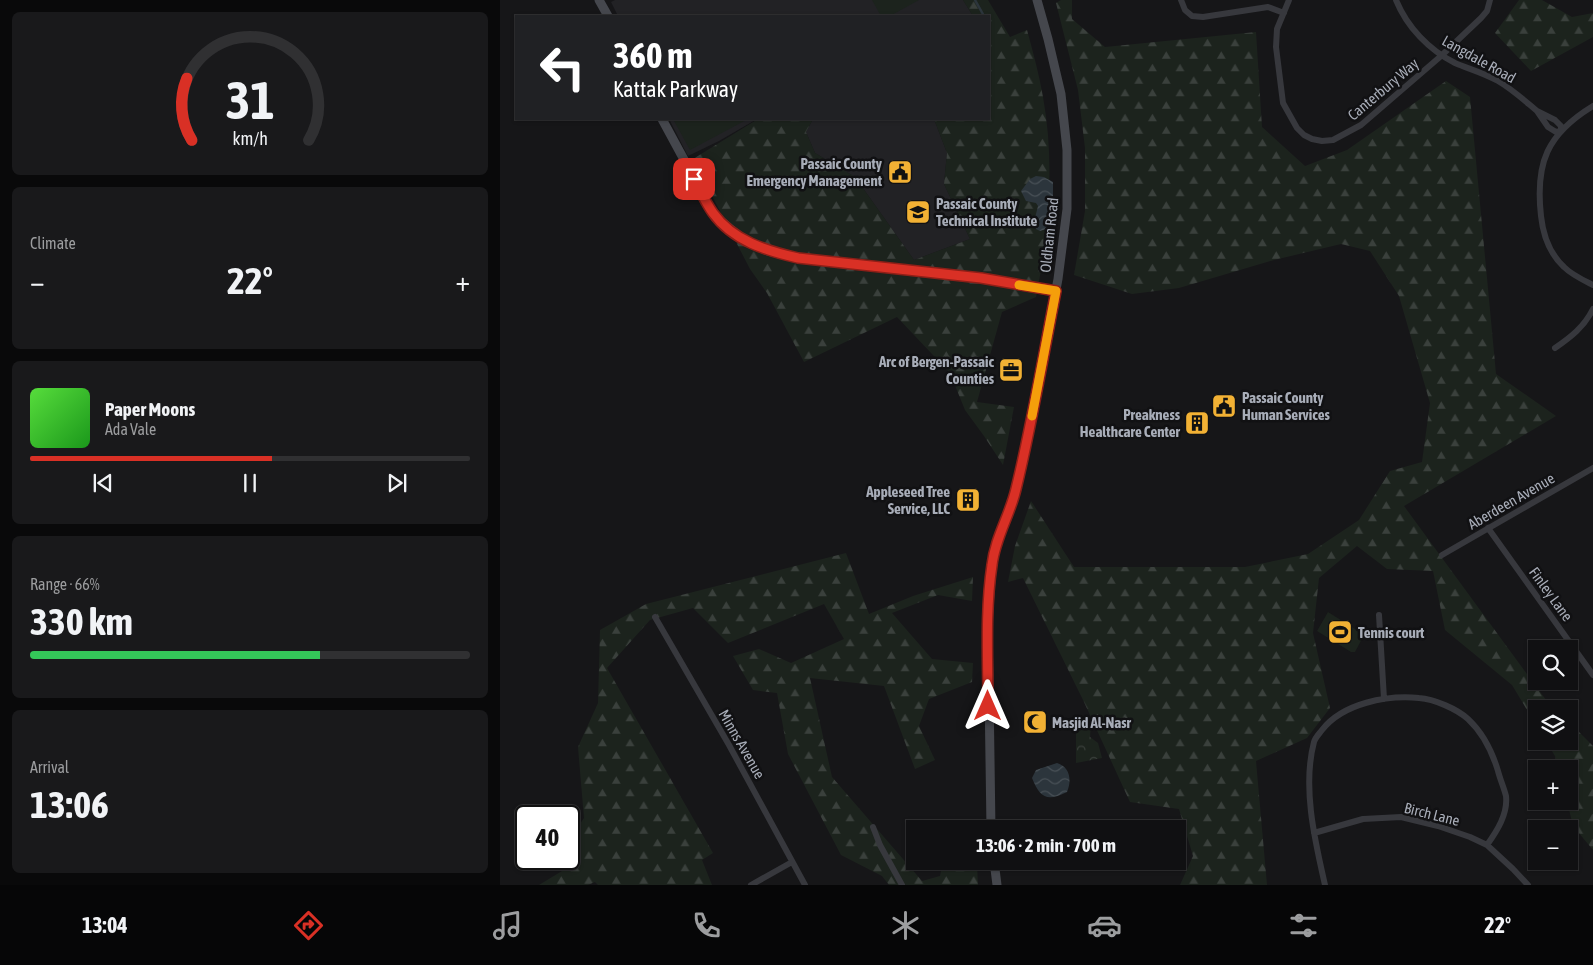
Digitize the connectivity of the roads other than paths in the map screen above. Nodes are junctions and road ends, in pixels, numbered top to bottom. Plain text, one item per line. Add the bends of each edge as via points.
1 (599, 0) edge
2 (1037, 0) edge
3 (1181, 0) edge
4 (1289, 0) edge
5 (1396, 0) edge
6 (1490, 0) edge
7 (1284, 13) junction
8 (607, 15) edge
9 (1441, 56) junction
10 (1593, 106) edge
11 (663, 120) edge
12 (1561, 131) junction
13 (1593, 285) edge
14 (1056, 291) junction
15 (1593, 309) edge
16 (1555, 348) dead end
17 (1593, 468) edge
18 (1488, 528) junction
19 (1442, 555) dead end
20 (1379, 615) dead end
21 (655, 616) dead end
22 (1593, 675) edge
23 (1384, 699) junction
24 (991, 820) edge
25 (873, 827) dead end
26 (1314, 833) junction
27 (1487, 845) junction
28 (792, 862) junction
29 (995, 870) edge
30 (751, 885) edge
31 (805, 885) edge
32 (902, 885) edge
33 (997, 885) edge
34 (1325, 885) edge
35 (1528, 885) edge

1 - 8 street
2 - 14 street, Oldham Road via 1061,94 1067,150 1067,209
3 - 7 street via 1192,16 1203,18 1268,7
4 - 7 street, Canterbury Way
5 - 9 street, Langdale Road via 1413,29
6 - 9 street, Canterbury Way via 1487,11
7 - 9 street, Canterbury Way via 1277,29 1276,46 1283,103 1297,128 1312,139 1333,140 1361,125
9 - 12 street, Langdale Road via 1498,81 1537,112 1555,120
10 - 12 street
11 - 14 street via 714,215 746,242 798,258 981,278
12 - 13 street via 1548,152 1539,182 1544,233 1562,266
14 - 24 street, Oldham Road via 1016,490 992,564 988,621
15 - 16 street via 1579,329
17 - 18 street, Aberdeen Avenue
18 - 19 street, Aberdeen Avenue
18 - 22 street, Finley Lane
20 - 23 street
21 - 28 street, Minns Avenue
23 - 26 street via 1350,707 1329,721 1314,740 1309,776
23 - 27 street via 1420,698 1440,703 1467,718 1482,735 1493,756 1506,797 1505,812
25 - 32 street
26 - 27 street, Birch Lane via 1363,819 1401,817 1438,826
26 - 34 street
27 - 35 street, Birch Lane
28 - 30 street
28 - 31 street, Minns Avenue
29 - 33 street

